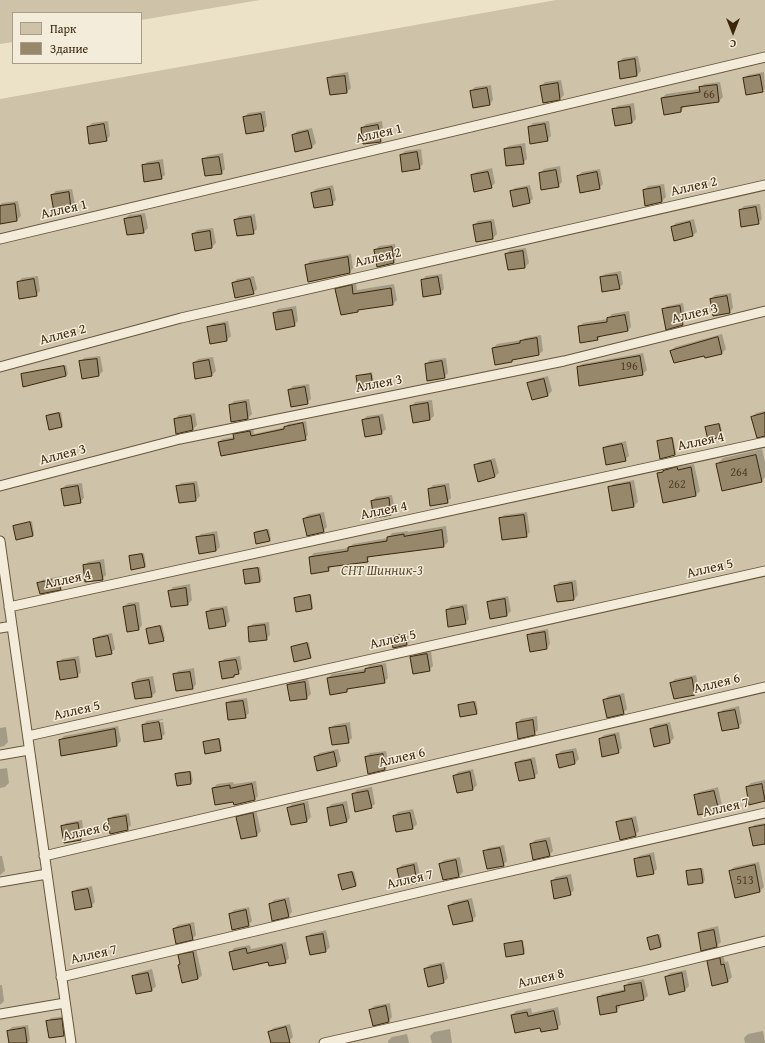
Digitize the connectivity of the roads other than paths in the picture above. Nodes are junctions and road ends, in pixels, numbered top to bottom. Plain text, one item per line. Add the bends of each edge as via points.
1 (765, 57) edge
2 (765, 185) edge
3 (0, 239) edge
4 (765, 311) edge
5 (0, 367) edge
6 (765, 442) edge
7 (0, 486) edge
8 (0, 541) edge
9 (765, 571) edge
10 (9, 607) junction
11 (12, 626) junction
12 (0, 628) edge
13 (765, 687) edge
14 (28, 736) junction
15 (29, 750) junction
16 (0, 755) edge
17 (765, 813) edge
18 (44, 856) junction
19 (47, 874) junction
20 (0, 882) edge
21 (765, 941) edge
22 (61, 977) junction
23 (65, 1003) junction
24 (0, 1014) edge
25 (70, 1043) edge
26 (324, 1043) edge

1 - 3 lane, Аллея 1
2 - 5 lane, Аллея 2 via 181,318
4 - 7 lane, Аллея 3 via 564,361 180,439
6 - 10 lane, Аллея 4
8 - 10 lane
9 - 14 lane, Аллея 5
10 - 11 lane
11 - 12 lane
11 - 14 lane
13 - 18 lane, Аллея 6
14 - 15 lane
15 - 16 lane
15 - 18 lane
17 - 22 lane, Аллея 7
18 - 19 lane
19 - 20 lane
19 - 22 lane
21 - 26 lane, Аллея 8
22 - 23 lane
23 - 24 lane
23 - 25 lane

